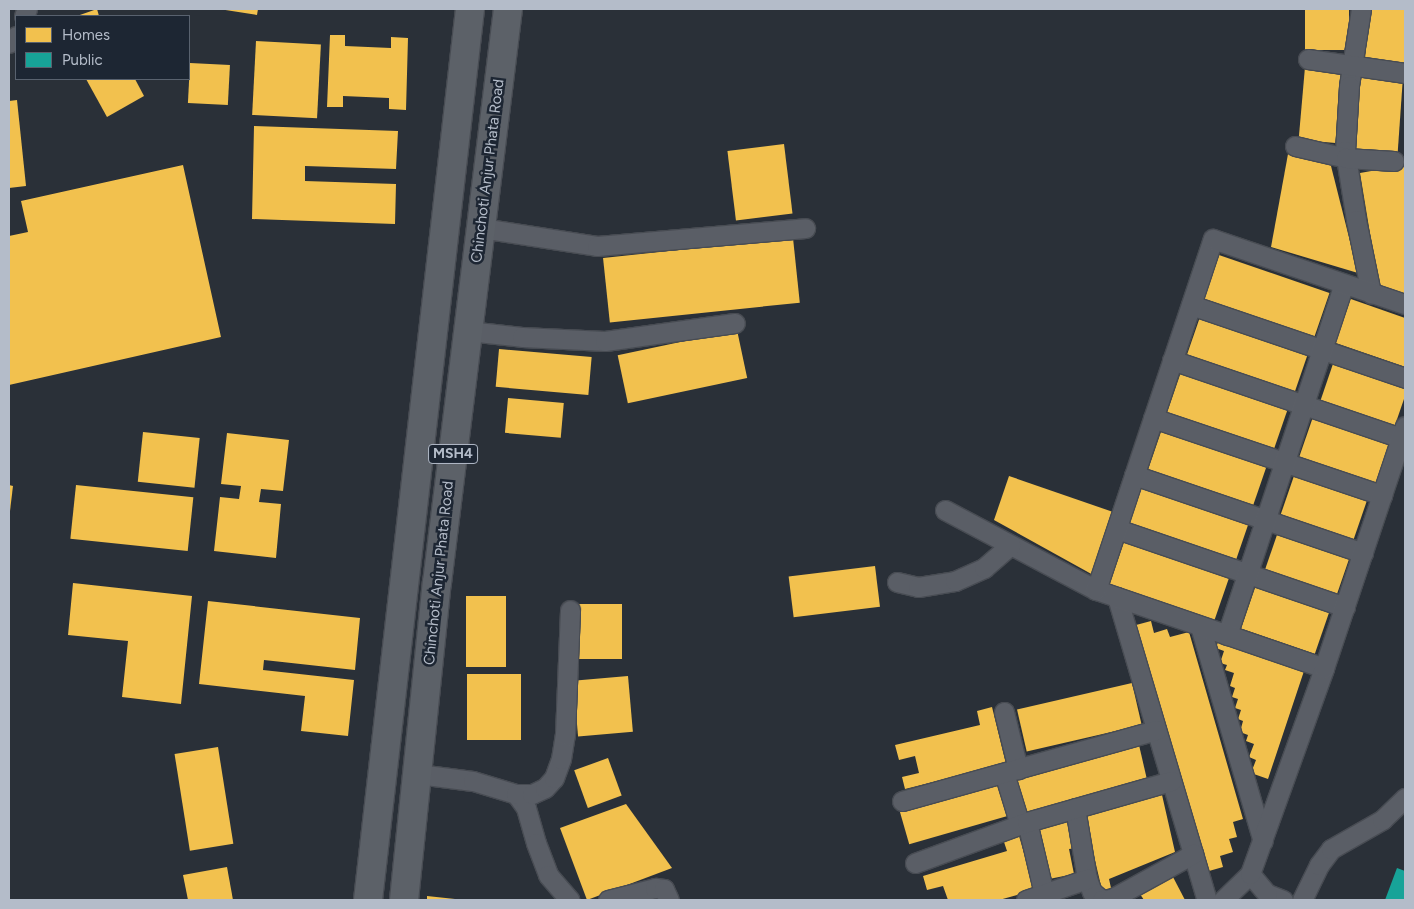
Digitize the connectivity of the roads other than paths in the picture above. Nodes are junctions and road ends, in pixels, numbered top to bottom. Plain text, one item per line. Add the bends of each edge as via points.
1 (470, 9) edge
2 (508, 9) edge
3 (1361, 9) edge
4 (1308, 60) dead end
5 (1352, 67) junction
6 (1405, 73) edge
7 (1295, 146) dead end
8 (1346, 158) junction
9 (1394, 161) dead end
10 (481, 228) junction
11 (805, 228) dead end
12 (1344, 284) junction
13 (1371, 293) junction
14 (1405, 304) edge
15 (1191, 305) junction
16 (735, 323) dead end
17 (468, 331) junction
18 (1322, 350) junction
19 (1172, 360) junction
20 (1405, 378) edge
21 (1303, 405) junction
22 (1153, 418) junction
23 (1403, 432) edge
24 (1284, 462) junction
25 (1134, 475) junction
26 (1382, 495) junction
27 (945, 510) dead end
28 (1265, 519) junction
29 (1117, 530) junction
30 (1010, 545) junction
31 (1363, 552) junction
32 (1247, 573) junction
33 (897, 582) dead end
34 (1096, 590) junction
35 (1117, 598) junction
36 (1344, 606) junction
37 (570, 610) dead end
38 (1200, 626) junction
39 (1226, 635) junction
40 (1324, 668) junction
41 (1004, 712) dead end
42 (1156, 730) junction
43 (1011, 771) junction
44 (418, 774) junction
45 (1172, 781) junction
46 (516, 794) junction
47 (1405, 798) edge
48 (902, 801) dead end
49 (1075, 808) junction
50 (1024, 824) junction
51 (1263, 841) junction
52 (1193, 854) junction
53 (915, 864) dead end
54 (1250, 874) junction
55 (1087, 879) junction
56 (1044, 894) junction
57 (368, 900) edge
58 (404, 900) edge
59 (570, 900) edge
60 (608, 900) edge
61 (669, 900) edge
62 (1026, 900) edge
63 (1207, 900) edge
64 (1223, 900) edge
65 (1283, 900) edge
66 (1302, 900) edge

1 - 57 main road, Chinchoti Anjur Phata Road / MSH4
2 - 10 main road, Chinchoti Anjur Phata Road / MSH4
3 - 5 street
4 - 5 street
5 - 6 street
5 - 8 street
7 - 8 street
8 - 9 street
8 - 13 street
10 - 11 street via 597,246
10 - 17 main road, Chinchoti Anjur Phata Road / MSH4
12 - 13 street
12 - 15 street via 1213,239
12 - 18 street
13 - 14 street
15 - 18 street
15 - 19 street
16 - 17 street via 605,341
17 - 44 main road, Chinchoti Anjur Phata Road / MSH4 via 437,583
18 - 20 street
18 - 21 street
19 - 21 street
19 - 22 street
21 - 23 street
21 - 24 street
22 - 24 street
22 - 25 street
23 - 26 street
24 - 26 street
24 - 28 street
25 - 28 street
25 - 29 street
26 - 31 street
27 - 30 street
28 - 31 street
28 - 32 street
29 - 32 street
29 - 34 street
30 - 33 street via 984,568 955,581 918,587
30 - 34 street
31 - 36 street
32 - 36 street
32 - 39 street
34 - 35 street
35 - 38 street
35 - 42 street
36 - 40 street
37 - 46 street via 565,735 560,759 554,778 545,788 532,794
38 - 39 street
38 - 51 street
39 - 40 street
40 - 51 street
41 - 43 street
42 - 43 street
42 - 45 street
43 - 48 street
43 - 50 street
44 - 46 street via 473,781
44 - 58 main road, Chinchoti Anjur Phata Road / MSH4
45 - 49 street
45 - 52 street
46 - 59 street via 526,808 548,875
47 - 66 street via 1382,820 1331,850 1319,865
49 - 50 street
49 - 55 street
50 - 53 street
50 - 56 street
51 - 54 street
52 - 55 street via 1111,899 1102,900 1092,892
52 - 63 street
54 - 64 street
54 - 65 street via 1267,894
55 - 56 street
56 - 62 street
60 - 61 street via 655,888 664,889

